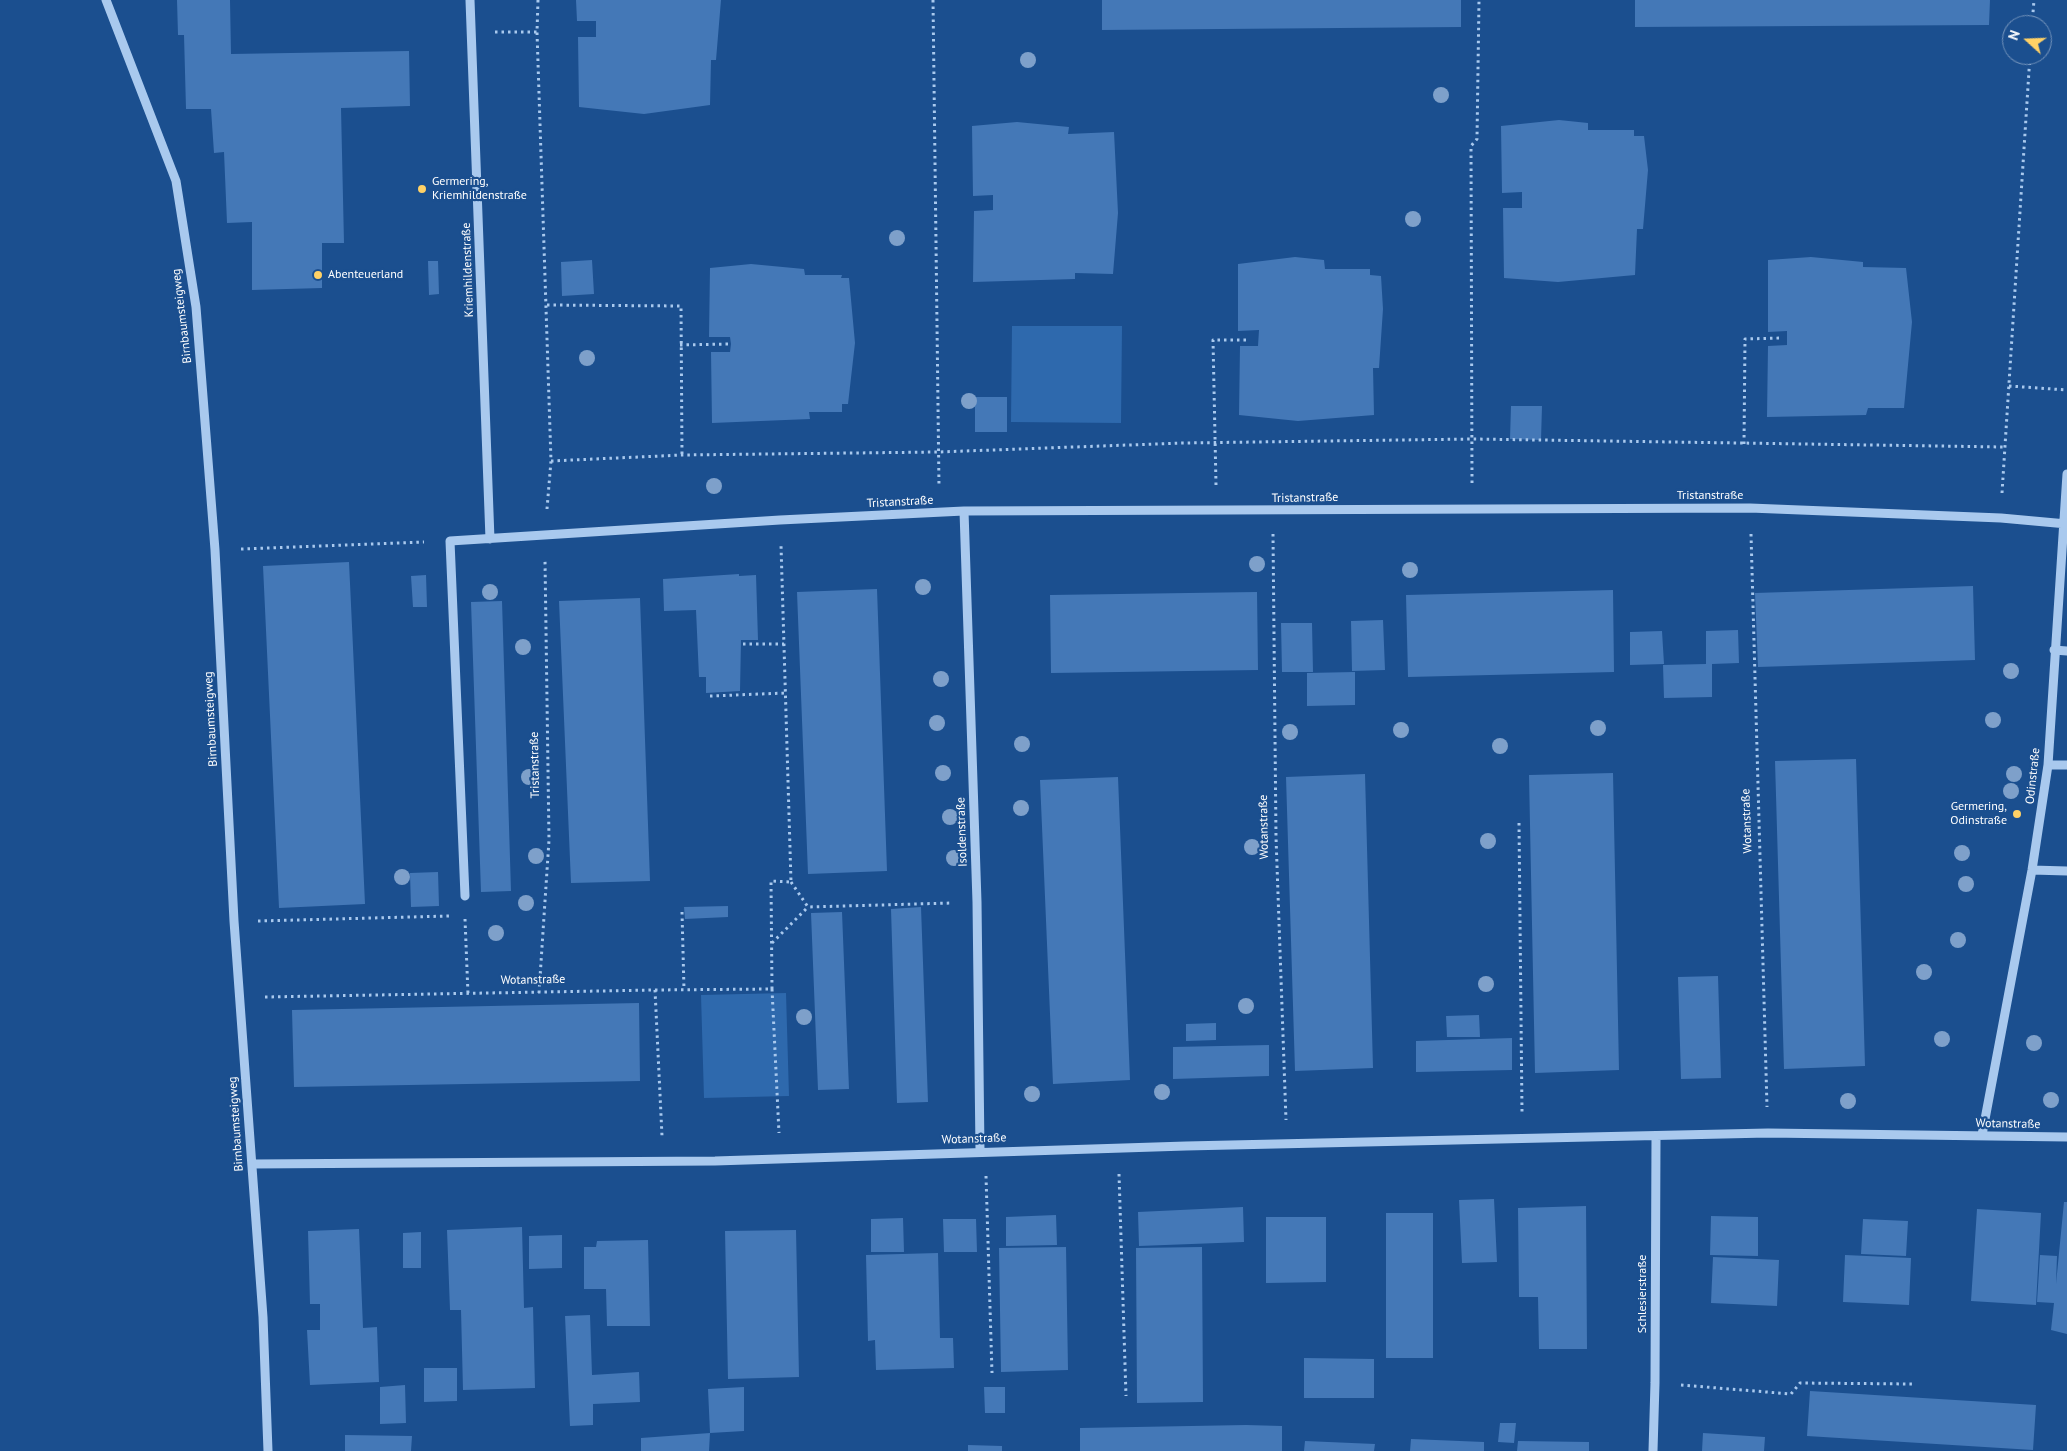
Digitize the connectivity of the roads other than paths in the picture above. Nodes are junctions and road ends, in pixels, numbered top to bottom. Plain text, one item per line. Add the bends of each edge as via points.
1 (106, 0) edge
2 (470, 0) edge
3 (2067, 474) edge
4 (964, 511) junction
5 (2065, 524) edge
6 (490, 539) junction
7 (2054, 650) junction
8 (2067, 651) edge
9 (2048, 765) junction
10 (2067, 765) edge
11 (2032, 870) junction
12 (2067, 872) edge
13 (465, 896) road end
14 (1982, 1136) junction
15 (1656, 1137) junction
16 (2067, 1137) edge
17 (983, 1151) junction
18 (252, 1164) junction
19 (268, 1451) edge
20 (1653, 1451) edge

1 - 18 street, Birnbaumsteigweg via 176,181 196,307 215,550 234,921
2 - 6 street, Kriemhildenstraße
3 - 5 street, Odinstraße
4 - 5 street, Tristanstraße via 1750,508 2001,518
4 - 6 street, Tristanstraße
4 - 17 street, Isoldenstraße
5 - 7 street, Odinstraße
6 - 13 street, Tristanstraße via 450,541
7 - 8 street
7 - 9 street, Odinstraße
9 - 10 street
9 - 11 street, Odinstraße
11 - 12 street
11 - 14 street, Odinstraße
14 - 15 street, Wotanstraße via 1768,1133
14 - 16 street, Wotanstraße
15 - 17 street, Wotanstraße
15 - 20 street, Schlesierstraße
17 - 18 street, Wotanstraße via 780,1159
18 - 19 street, Birnbaumsteigweg

